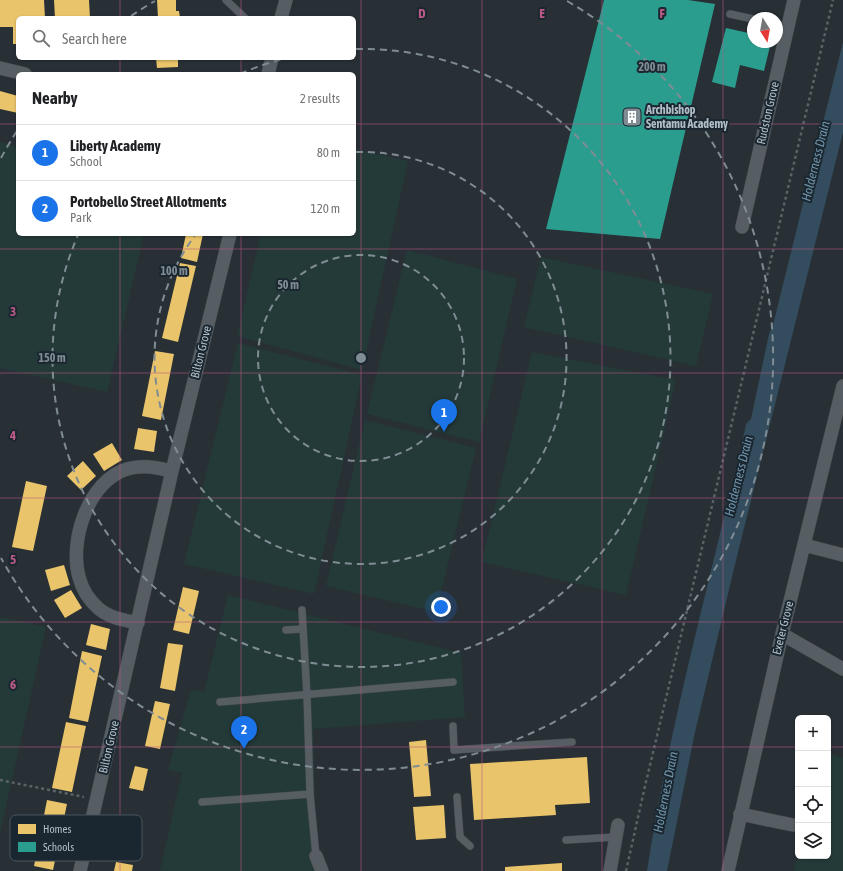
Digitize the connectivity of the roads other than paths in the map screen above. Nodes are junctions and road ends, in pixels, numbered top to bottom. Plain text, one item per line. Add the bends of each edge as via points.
1 (226, 0) edge
2 (286, 0) edge
3 (794, 0) edge
4 (730, 14) dead end
5 (243, 16) edge
6 (282, 16) edge
7 (747, 18) edge
8 (783, 24) edge
9 (778, 48) edge
10 (272, 60) edge
11 (0, 68) edge
12 (17, 72) edge
13 (268, 72) edge
14 (742, 227) dead end
15 (230, 236) edge
16 (843, 386) edge
17 (172, 471) junction
18 (804, 545) junction
19 (843, 555) edge
20 (302, 610) dead end
21 (138, 623) junction
22 (302, 629) junction
23 (286, 630) dead end
24 (782, 634) junction
25 (843, 669) edge
26 (453, 682) dead end
27 (307, 695) junction
28 (220, 702) dead end
29 (453, 726) dead end
30 (572, 742) dead end
31 (310, 794) junction
32 (457, 796) dead end
33 (202, 802) dead end
34 (740, 814) junction
35 (93, 815) edge
36 (793, 825) dead end
37 (617, 831) joint
38 (566, 840) dead end
39 (470, 846) dead end
40 (316, 856) joint
41 (82, 861) edge
42 (80, 871) edge
43 (322, 871) edge
44 (610, 871) edge
45 (728, 871) edge

1 - 5 lane
2 - 6 street
3 - 8 street, Rudston Grove
4 - 7 lane
9 - 14 street, Rudston Grove
10 - 13 street
11 - 12 street
15 - 17 street, Bilton Grove
16 - 18 street, Exeter Grove
17 - 21 street, Bilton Grove
17 - 21 street via 145,466 127,468 114,474 94,494 78,537 76,566 84,590 100,609 113,617
18 - 19 street
18 - 24 street, Exeter Grove
20 - 22 lane
21 - 35 street, Bilton Grove
22 - 23 lane
22 - 27 lane
24 - 25 street
24 - 34 street, Exeter Grove
26 - 27 lane
27 - 28 lane
27 - 31 lane
29 - 30 lane via 454,750
31 - 33 lane
31 - 40 lane
32 - 39 lane via 460,837
34 - 36 street
34 - 45 street, Exeter Grove
37 - 38 lane
37 - 44 street
40 - 43 street
41 - 42 street, Bilton Grove

